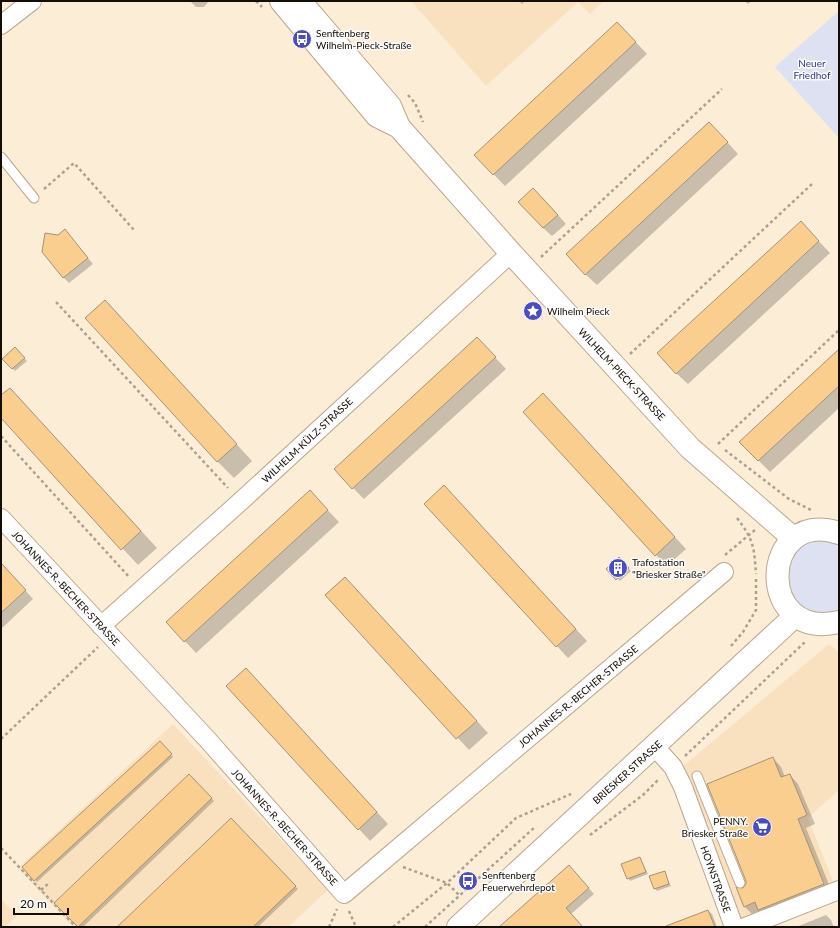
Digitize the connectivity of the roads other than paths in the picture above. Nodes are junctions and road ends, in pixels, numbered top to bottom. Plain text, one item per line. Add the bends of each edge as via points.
1 (32, 1) edge
2 (281, 1) edge
3 (300, 1) edge
4 (1, 24) edge
5 (399, 127) junction
6 (1, 157) edge
7 (34, 198) road end
8 (511, 253) junction
9 (1, 518) edge
10 (839, 533) edge
11 (793, 538) junction
12 (724, 572) road end
13 (795, 616) junction
14 (839, 622) edge
15 (106, 630) junction
16 (655, 747) junction
17 (697, 776) dead end
18 (740, 883) dead end
19 (839, 890) edge
20 (458, 927) edge
21 (734, 927) edge
22 (745, 927) edge

1 - 4 street
2 - 5 main road, WILHELM-PIECK-STRASSE via 376,116
3 - 5 main road, WILHELM-PIECK-STRASSE via 390,106
5 - 8 main road, WILHELM-PIECK-STRASSE
6 - 7 lane
8 - 11 main road, WILHELM-PIECK-STRASSE via 690,448
8 - 15 street, WILHELM-KÜLZ-STRASSE via 141,590
9 - 15 street, JOHANNES-R.-BECHER-STRASSE
10 - 11 main road via 821,529
11 - 13 main road via 783,550 777,565 777,581 781,598
12 - 15 street, JOHANNES-R.-BECHER-STRASSE via 344,894 207,739
13 - 14 main road via 816,624
13 - 16 main road, BRIESKER STRASSE
16 - 20 main road, BRIESKER STRASSE
16 - 21 street, HOYNSTRASSE via 673,766 683,787
17 - 18 lane
19 - 22 street

